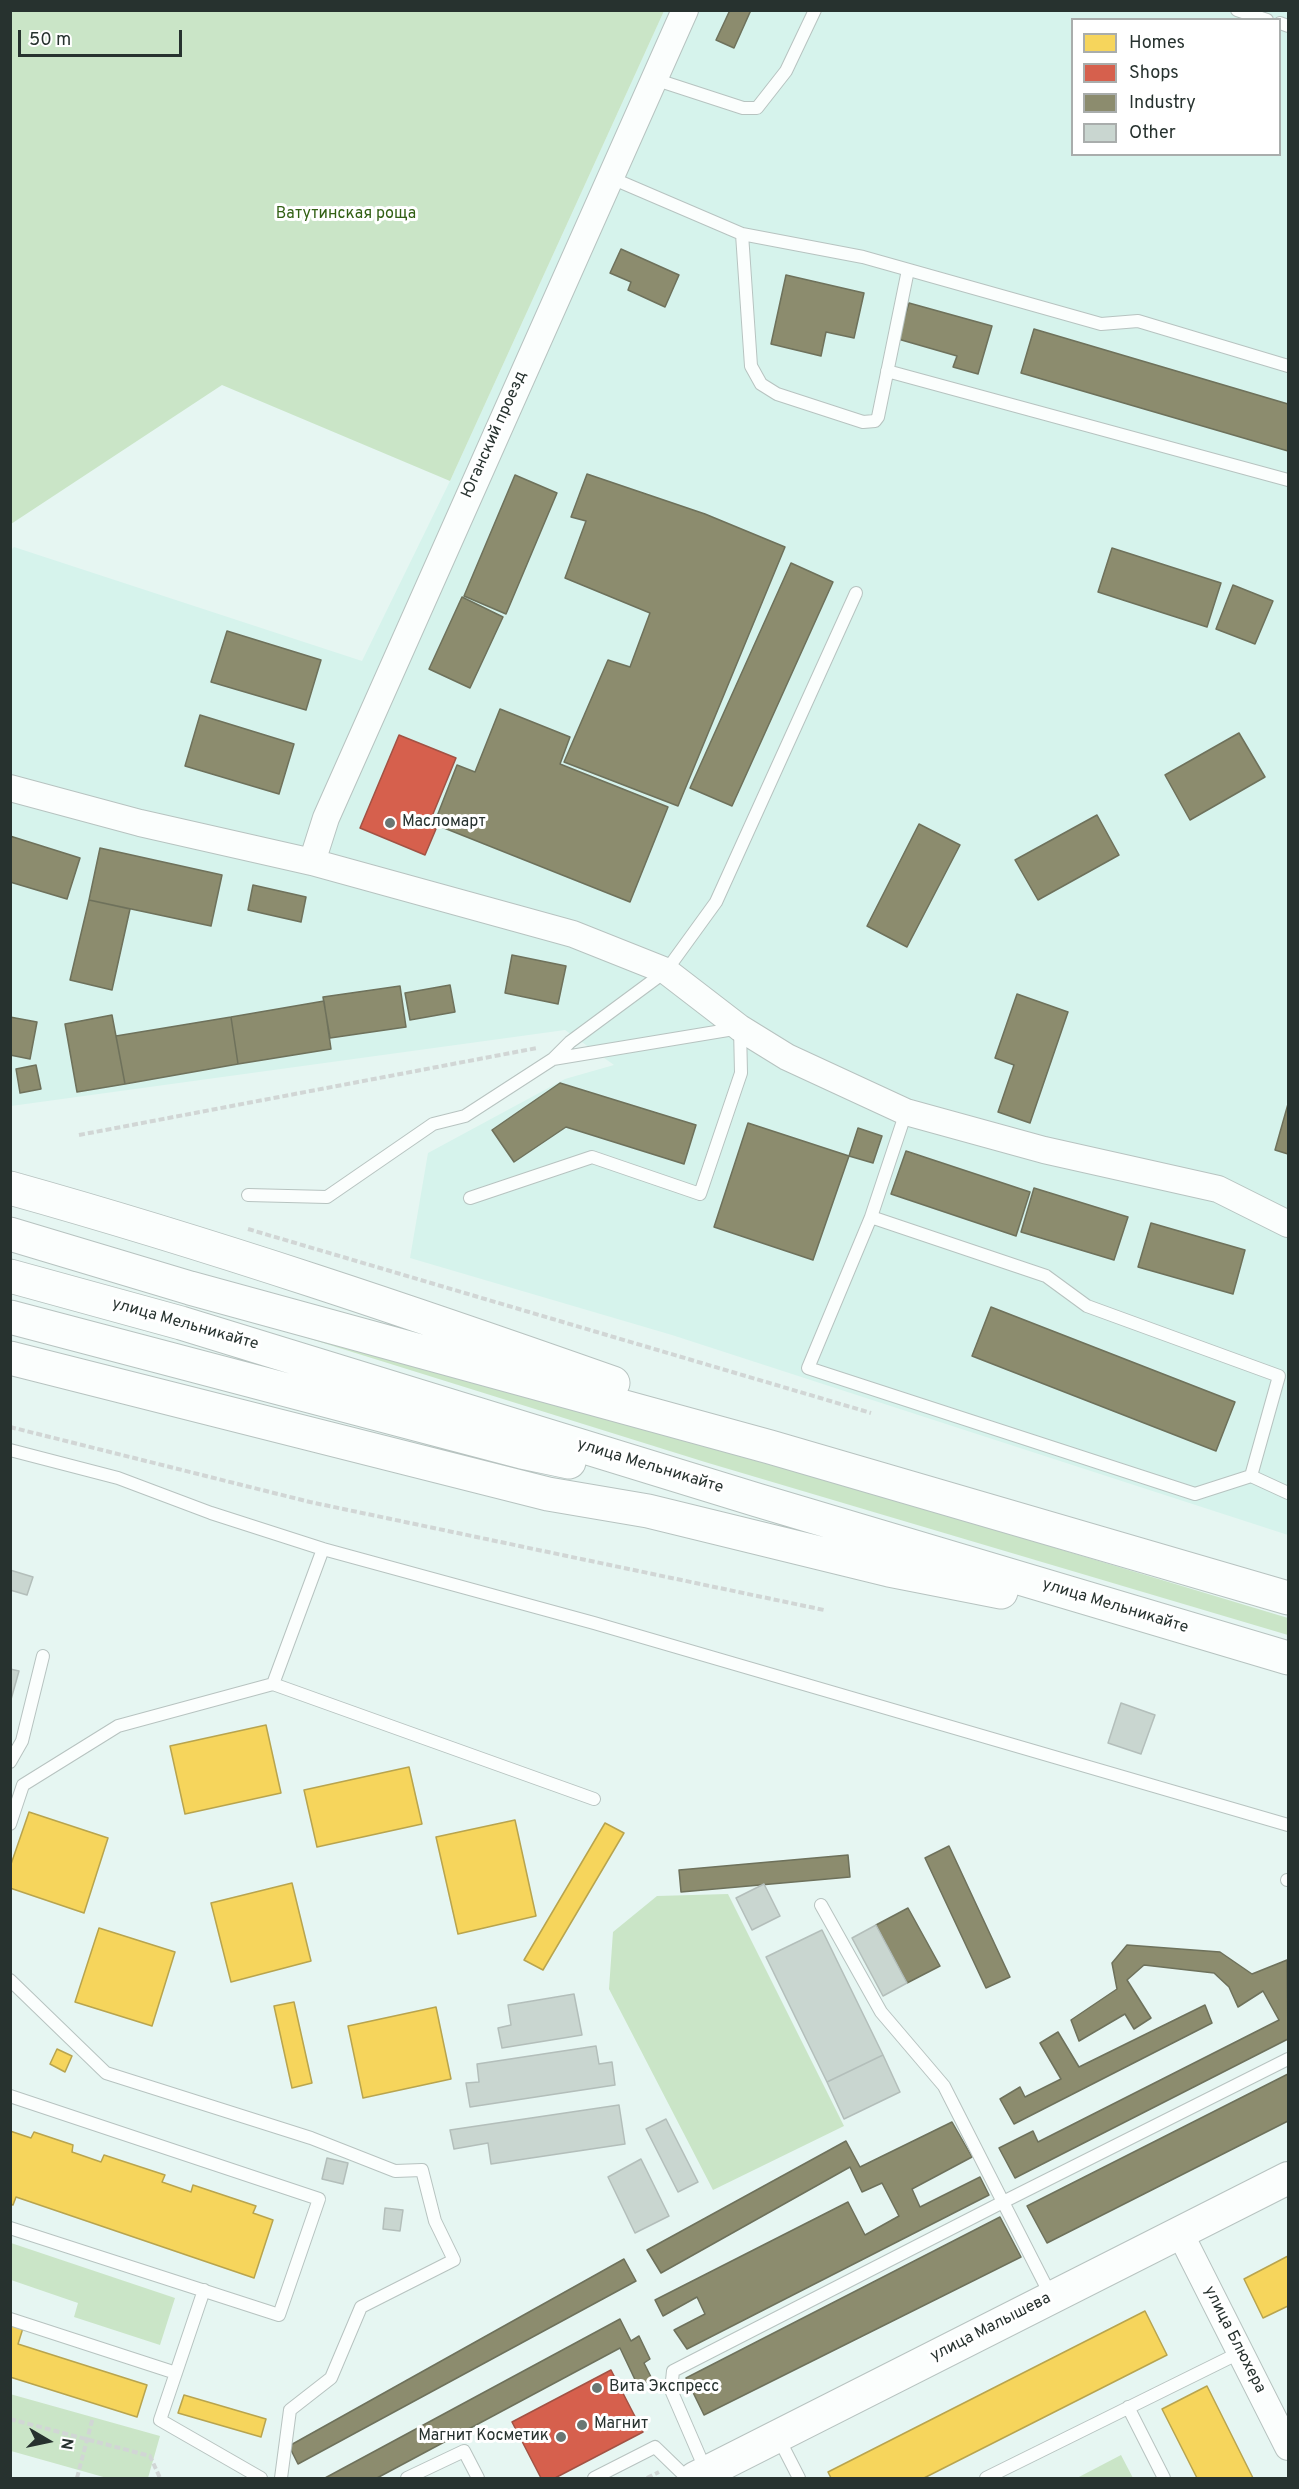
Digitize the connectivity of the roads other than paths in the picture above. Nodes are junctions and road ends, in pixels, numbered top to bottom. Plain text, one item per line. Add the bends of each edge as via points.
1 (685, 10) edge
2 (815, 10) edge
3 (1237, 10) edge
4 (1261, 18) edge
5 (654, 79) junction
6 (609, 177) junction
7 (742, 234) junction
8 (908, 270) junction
9 (1288, 366) edge
10 (888, 370) junction
11 (1288, 480) edge
12 (856, 593) dead end
13 (10, 788) edge
14 (312, 862) junction
15 (666, 971) junction
16 (740, 1028) junction
17 (553, 1059) junction
18 (906, 1112) junction
19 (10, 1188) edge
20 (248, 1195) dead end
21 (470, 1197) dead end
22 (871, 1217) junction
23 (1288, 1223) edge
24 (10, 1234) edge
25 (10, 1276) edge
26 (10, 1317) edge
27 (10, 1358) edge
28 (770, 1447) junction
29 (10, 1450) edge
30 (1251, 1476) junction
31 (1288, 1493) edge
32 (757, 1500) junction
33 (323, 1549) junction
34 (1288, 1598) edge
35 (1121, 1608) junction
36 (43, 1656) dead end
37 (1288, 1658) edge
38 (273, 1684) junction
39 (10, 1762) edge
40 (594, 1799) dead end
41 (10, 1824) edge
42 (1288, 1825) edge
43 (821, 1905) dead end
44 (10, 1980) edge
45 (1288, 2059) edge
46 (10, 2096) edge
47 (1288, 2178) edge
48 (1003, 2202) junction
49 (10, 2228) edge
50 (1180, 2233) junction
51 (204, 2290) junction
52 (1052, 2297) junction
53 (10, 2319) edge
54 (1241, 2352) junction
55 (176, 2373) junction
56 (1128, 2407) junction
57 (778, 2436) junction
58 (1288, 2447) edge
59 (696, 2476) edge
60 (993, 2477) edge
61 (261, 2478) edge
62 (281, 2478) edge
63 (407, 2478) edge
64 (478, 2478) edge
65 (594, 2478) edge
66 (800, 2478) edge
67 (1164, 2478) edge

1 - 5 street, Юганский проезд
2 - 5 lane via 786,71 757,108 743,108
3 - 4 lane
5 - 6 street, Юганский проезд
6 - 7 lane
6 - 14 street, Юганский проезд via 326,818
7 - 8 lane via 863,257
7 - 10 lane via 751,366 761,384 777,394 868,422 878,417
8 - 9 lane via 1101,324 1138,321
8 - 10 lane
10 - 11 lane
12 - 15 lane via 716,902
13 - 14 street via 140,823
14 - 15 street via 573,934
15 - 16 street
15 - 17 lane
16 - 17 lane
16 - 18 street via 787,1057
16 - 21 lane via 741,1073 700,1194 592,1157
17 - 20 lane via 465,1116 433,1124 327,1197
18 - 22 lane
18 - 23 street via 1044,1150 1218,1189
19 - 28 main road via 109,1216 478,1336 681,1408
22 - 30 lane via 1046,1276 1087,1306 1280,1376
22 - 30 lane via 808,1368 1195,1494
24 - 28 main road via 190,1288
25 - 32 main road, улица Мельникайте via 181,1323
26 - 32 main road via 522,1452
27 - 35 main road via 548,1494 648,1511 889,1570 1027,1597
28 - 34 main road
29 - 33 lane via 118,1478
30 - 31 lane
32 - 35 main road, улица Мельникайте
33 - 38 lane
33 - 42 lane via 594,1623
35 - 37 main road, улица Мельникайте
36 - 39 lane via 22,1741
38 - 40 lane
38 - 41 lane via 118,1726 23,1785
43 - 48 lane via 881,2012 944,2086
44 - 62 lane via 106,2073 311,2138 395,2171 422,2170 435,2222 454,2260 361,2307 331,2378 290,2410
45 - 48 lane
46 - 51 lane via 319,2199 279,2315
47 - 50 street, улица Малышева
48 - 52 lane
48 - 59 lane via 673,2371 671,2390
49 - 51 lane
50 - 52 street, улица Малышева
50 - 54 street, улица Блюхера
51 - 55 lane
52 - 57 street, улица Малышева
53 - 55 lane
54 - 56 lane
54 - 58 street, улица Блюхера
55 - 61 lane via 160,2420
56 - 60 lane
56 - 67 lane
57 - 59 street, улица Малышева
57 - 66 lane
59 - 65 lane via 655,2447
63 - 64 lane via 464,2451

